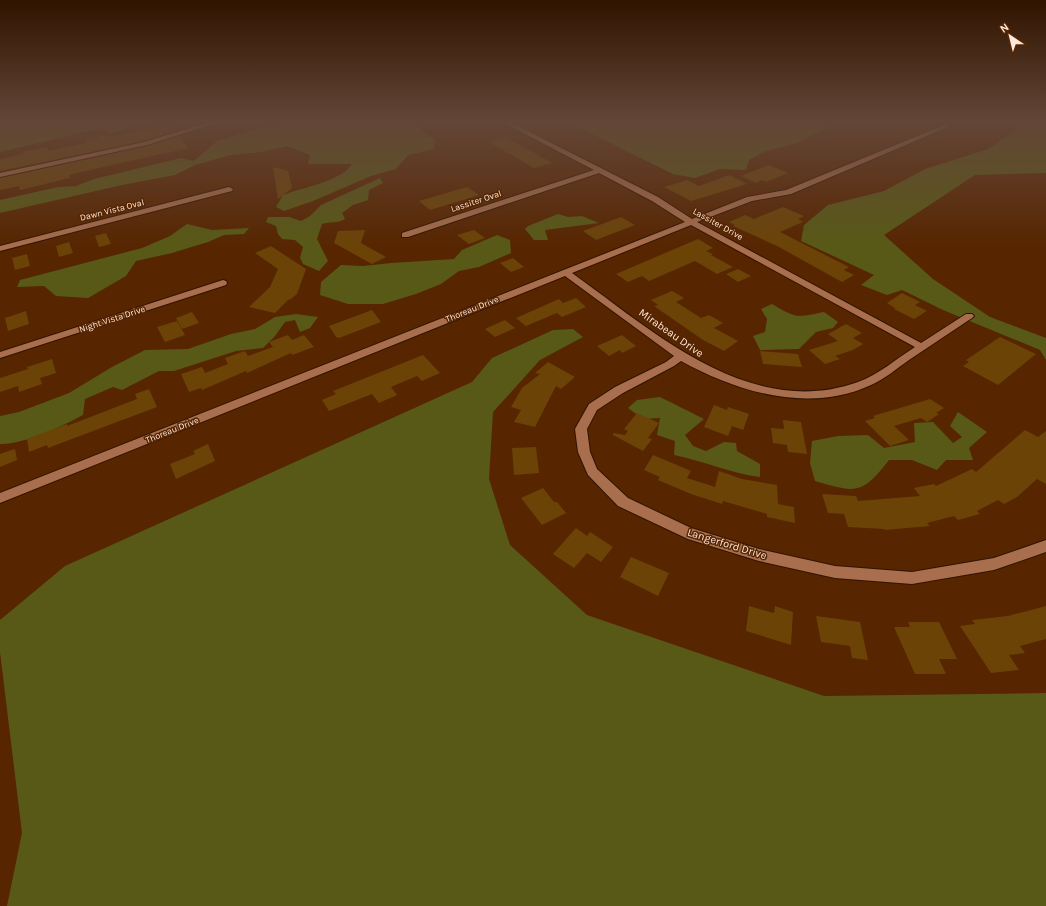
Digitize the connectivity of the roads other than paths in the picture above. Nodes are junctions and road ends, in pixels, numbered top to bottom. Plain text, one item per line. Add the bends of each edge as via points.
1 (55, 163) edge
2 (584, 163) edge
3 (857, 163) edge
4 (599, 171) junction
5 (0, 175) edge
6 (229, 189) dead end
7 (691, 222) junction
8 (405, 234) dead end
9 (0, 249) edge
10 (565, 272) junction
11 (223, 283) dead end
12 (969, 316) dead end
13 (922, 347) junction
14 (0, 355) edge
15 (681, 356) junction
16 (0, 498) edge
17 (1046, 546) edge

1 - 5 street
2 - 4 street, Lassiter Drive
3 - 7 street, Thoreau Drive via 788,192 750,199
4 - 7 street, Lassiter Drive via 655,199
4 - 8 street, Lassiter Oval
6 - 9 street, Dawn Vista Oval
7 - 10 street, Thoreau Drive
7 - 13 street, Lassiter Drive
10 - 15 street, Mirabeau Drive
10 - 16 street, Thoreau Drive
11 - 14 street, Night Vista Drive
12 - 13 street, Mirabeau Drive
13 - 15 street, Mirabeau Drive via 880,376 861,385 835,392 808,394 747,386 699,368
15 - 17 street, Langerford Drive via 593,407 581,429 584,452 592,472 624,502 688,533 759,555 835,572 912,578 994,564

